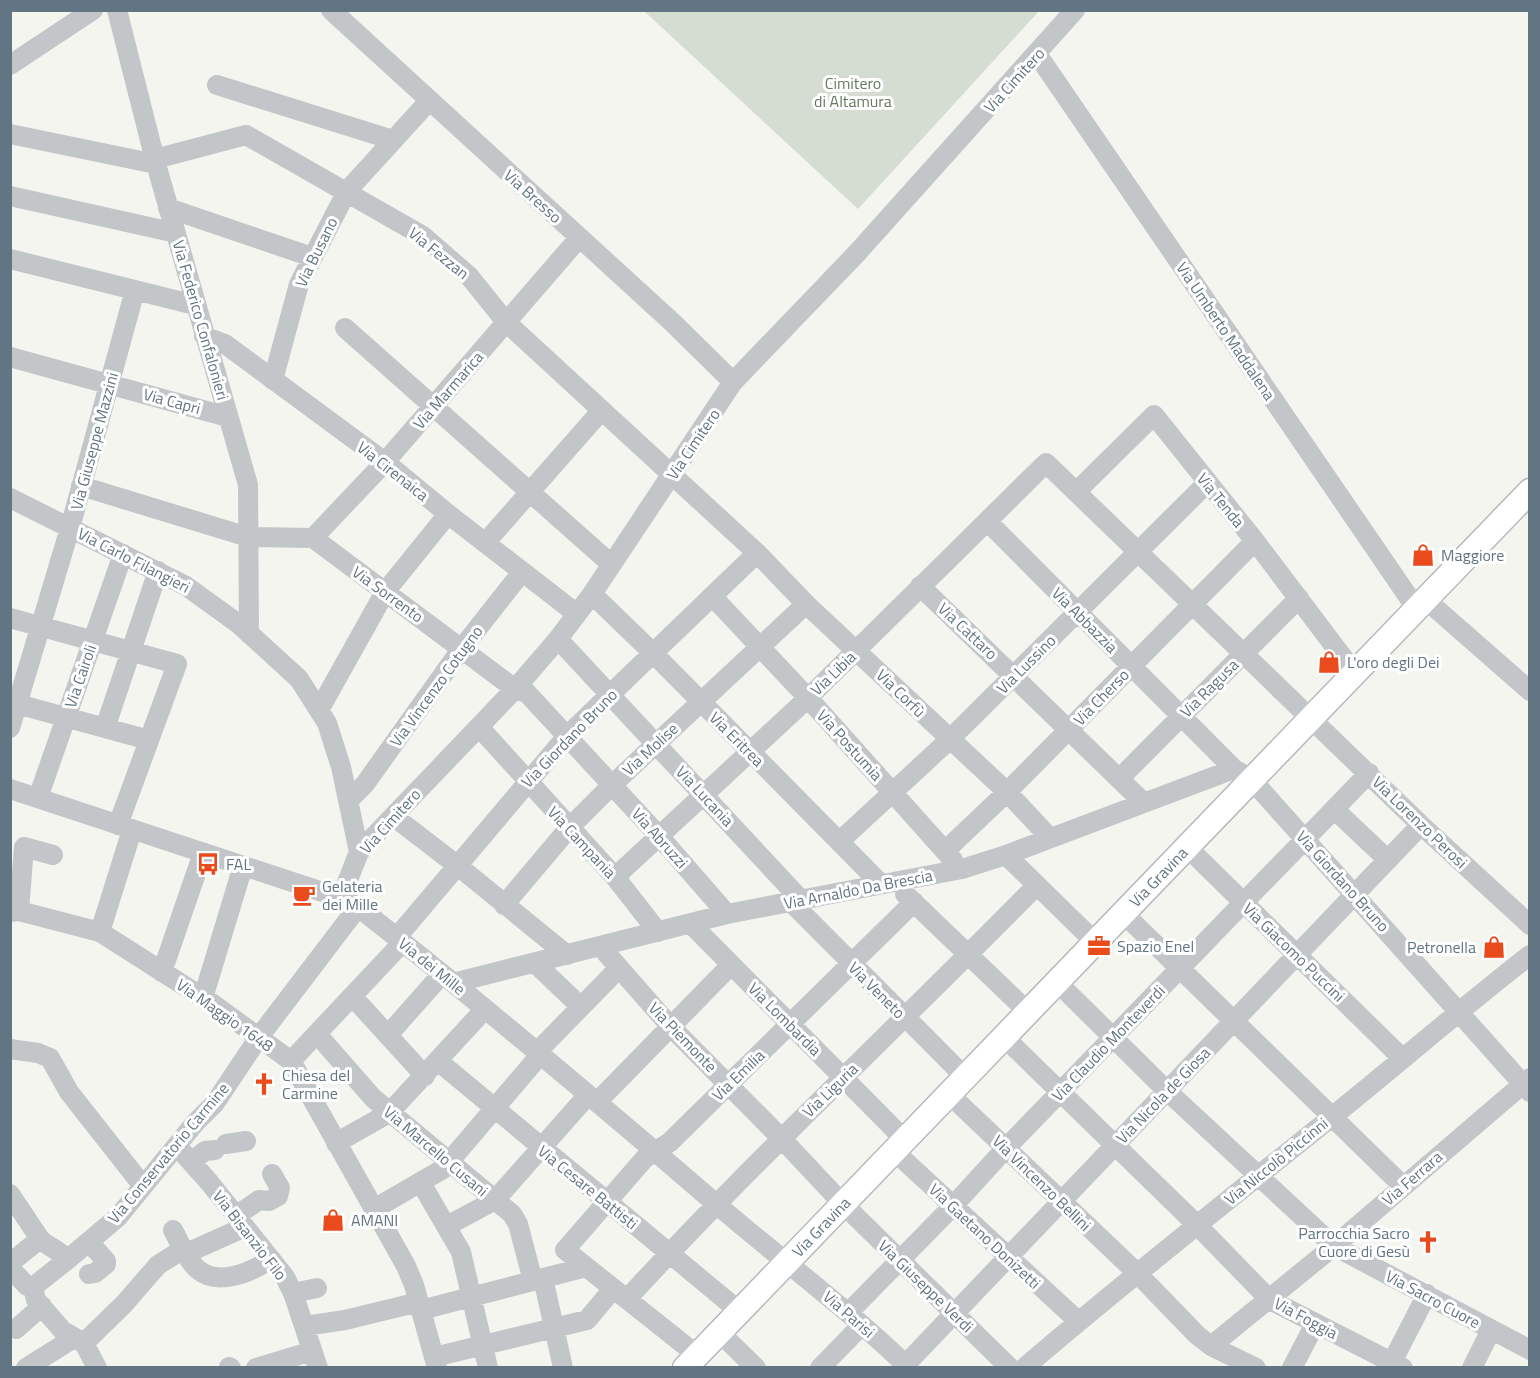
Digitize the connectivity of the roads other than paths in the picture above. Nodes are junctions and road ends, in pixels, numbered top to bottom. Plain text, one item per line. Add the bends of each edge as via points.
1 (93, 10) edge
2 (117, 10) edge
3 (331, 10) edge
4 (1075, 10) edge
5 (1037, 54) junction
6 (10, 65) edge
7 (217, 85) dead end
8 (429, 101) junction
9 (10, 134) edge
10 (393, 140) junction
11 (155, 161) junction
12 (347, 191) junction
13 (10, 196) edge
14 (168, 207) junction
15 (176, 233) junction
16 (579, 238) junction
17 (312, 257) junction
18 (10, 259) edge
19 (135, 290) junction
20 (195, 305) junction
21 (506, 322) junction
22 (345, 328) dead end
23 (204, 336) junction
24 (10, 357) edge
25 (273, 380) junction
26 (733, 382) junction
27 (109, 384) junction
28 (433, 406) junction
29 (601, 411) junction
30 (228, 417) junction
31 (386, 462) junction
32 (1047, 463) joint
33 (673, 474) junction
34 (1207, 483) junction
35 (81, 486) junction
36 (1530, 491) edge
37 (1076, 492) junction
38 (530, 493) junction
39 (10, 498) edge
40 (448, 514) junction
41 (987, 521) junction
42 (70, 528) junction
43 (248, 537) junction
44 (313, 538) junction
45 (1255, 541) junction
46 (485, 543) junction
47 (1138, 552) junction
48 (123, 554) junction
49 (757, 554) junction
50 (611, 564) junction
51 (158, 572) junction
52 (522, 572) junction
53 (920, 586) junction
54 (385, 592) junction
55 (592, 594) junction
56 (712, 596) junction
57 (1299, 598) junction
58 (1192, 603) junction
59 (806, 604) junction
60 (1420, 604) junction
61 (1078, 613) junction
62 (577, 614) junction
63 (10, 618) edge
64 (42, 627) junction
65 (249, 634) junction
66 (558, 639) junction
67 (92, 641) junction
68 (759, 647) junction
69 (462, 648) junction
70 (856, 651) junction
71 (132, 652) junction
72 (652, 652) junction
73 (1244, 654) junction
74 (1131, 666) junction
75 (1354, 672) junction
76 (1015, 676) junction
77 (515, 688) junction
78 (1530, 691) edge
79 (609, 696) junction
80 (807, 698) junction
81 (700, 702) junction
82 (14, 703) edge
83 (319, 710) junction
84 (66, 717) junction
85 (1181, 717) junction
86 (1311, 717) junction
87 (479, 727) junction
88 (105, 728) junction
89 (10, 729) edge
90 (1069, 729) junction
91 (567, 736) junction
92 (149, 740) junction
93 (949, 740) junction
94 (655, 744) junction
95 (751, 752) junction
96 (1369, 773) junction
97 (1243, 774) junction
98 (1119, 778) junction
99 (526, 782) junction
100 (612, 784) junction
101 (10, 789) edge
102 (1007, 792) junction
103 (894, 793) junction
104 (703, 794) junction
105 (38, 798) junction
106 (349, 800) junction
107 (1144, 803) junction
108 (1334, 809) junction
109 (393, 816) junction
110 (1421, 825) junction
111 (125, 828) junction
112 (569, 828) junction
113 (659, 836) junction
114 (1050, 838) junction
115 (1305, 839) junction
116 (840, 841) junction
117 (1186, 846) junction
118 (945, 851) junction
119 (359, 852) junction
120 (203, 853) junction
121 (53, 855) dead end
122 (1006, 855) junction
123 (1388, 860) junction
124 (243, 866) junction
125 (458, 866) junction
126 (962, 869) junction
127 (16, 870) edge
128 (615, 877) junction
129 (887, 883) junction
130 (1037, 885) junction
131 (1355, 895) junction
132 (797, 902) junction
133 (350, 903) junction
134 (914, 903) junction
135 (1244, 903) junction
136 (504, 904) junction
137 (15, 911) edge
138 (1122, 912) junction
139 (727, 914) junction
140 (692, 925) junction
141 (1530, 925) edge
142 (100, 932) junction
143 (658, 932) junction
144 (400, 939) junction
145 (1094, 941) junction
146 (600, 946) junction
147 (1298, 955) junction
148 (567, 956) junction
149 (968, 956) junction
150 (535, 963) junction
151 (852, 964) junction
152 (1526, 964) edge
153 (732, 965) junction
154 (619, 968) junction
155 (1180, 969) junction
156 (162, 972) junction
157 (448, 978) junction
158 (1056, 981) junction
159 (352, 996) junction
160 (203, 998) junction
161 (582, 1007) junction
162 (484, 1009) junction
163 (1459, 1010) junction
164 (1027, 1011) junction
165 (905, 1018) junction
166 (1234, 1021) junction
167 (790, 1024) junction
168 (671, 1027) junction
169 (316, 1034) junction
170 (388, 1035) junction
171 (1003, 1036) junction
172 (259, 1037) junction
173 (1114, 1038) junction
174 (10, 1049) edge
175 (538, 1054) junction
176 (1402, 1058) junction
177 (291, 1061) junction
178 (432, 1068) junction
179 (843, 1077) junction
180 (956, 1084) junction
181 (729, 1085) junction
182 (1527, 1085) edge
183 (1166, 1090) junction
184 (1061, 1092) junction
185 (592, 1099) junction
186 (495, 1108) junction
187 (389, 1113) junction
188 (1333, 1116) junction
189 (781, 1138) junction
190 (246, 1141) dead end
191 (336, 1143) junction
192 (898, 1144) junction
193 (1115, 1145) junction
194 (177, 1146) junction
195 (541, 1148) junction
196 (1006, 1148) junction
197 (657, 1151) junction
198 (191, 1162) junction
199 (449, 1163) junction
200 (272, 1174) dead end
201 (1257, 1175) junction
202 (421, 1183) junction
203 (143, 1186) junction
204 (1403, 1186) junction
205 (10, 1194) edge
206 (495, 1200) junction
207 (1062, 1202) junction
208 (606, 1203) junction
209 (716, 1203) junction
210 (843, 1204) junction
211 (953, 1206) junction
212 (374, 1209) junction
213 (240, 1221) junction
214 (1197, 1225) junction
215 (447, 1227) junction
216 (173, 1230) dead end
217 (40, 1239) junction
218 (89, 1242) junction
219 (1334, 1246) junction
220 (184, 1252) junction
221 (669, 1253) junction
222 (1008, 1257) junction
223 (271, 1259) junction
224 (67, 1260) junction
225 (899, 1260) junction
226 (787, 1262) junction
227 (10, 1263) edge
228 (586, 1267) junction
229 (10, 1268) edge
230 (1137, 1273) junction
231 (89, 1274) dead end
232 (538, 1279) junction
233 (33, 1287) junction
234 (317, 1288) dead end
235 (293, 1293) junction
236 (620, 1294) junction
237 (1427, 1294) junction
238 (471, 1297) junction
239 (1270, 1300) junction
240 (42, 1306) junction
241 (420, 1306) junction
242 (739, 1311) junction
243 (954, 1313) junction
244 (855, 1319) junction
245 (1078, 1322) junction
246 (1315, 1324) junction
247 (305, 1326) junction
248 (16, 1329) dead end
249 (555, 1329) junction
250 (1491, 1330) junction
251 (719, 1332) junction
252 (79, 1341) junction
253 (483, 1346) junction
254 (1211, 1346) junction
255 (1530, 1350) edge
256 (58, 1359) edge
257 (315, 1359) edge
258 (691, 1361) edge
259 (435, 1362) edge
260 (907, 1366) edge
261 (1395, 1366) edge
262 (26, 1368) edge
263 (97, 1368) edge
264 (256, 1368) edge
265 (488, 1368) edge
266 (563, 1368) edge
267 (756, 1368) edge
268 (820, 1368) edge
269 (1010, 1368) edge
270 (1024, 1368) edge
271 (1256, 1368) edge
272 (1292, 1368) edge
273 (1472, 1368) edge

1 - 6 street
2 - 11 street, Via Federico Confalonieri
3 - 8 street, Via Bresso
4 - 5 street, Via Cimitero
5 - 26 street, Via Cimitero via 857,253
5 - 60 street, Via Umberto Maddalena
7 - 10 street
8 - 10 street, Via Busano
8 - 16 street, Via Bresso
9 - 11 street
10 - 12 street, Via Busano
11 - 12 street, Via Fezzan via 246,135
11 - 14 street, Via Federico Confalonieri
12 - 17 street, Via Busano
12 - 21 street, Via Fezzan via 423,236 469,276
13 - 15 street
14 - 15 street, Via Federico Confalonieri
14 - 17 street
15 - 20 street, Via Federico Confalonieri
16 - 21 street, Via Marmarica
16 - 26 street, Via Bresso
17 - 25 street, Via Busano via 299,284
18 - 19 street
19 - 20 street
19 - 27 street, Via Giuseppe Mazzini
20 - 23 street, Via Federico Confalonieri
21 - 28 street, Via Marmarica
21 - 29 street, Via Fezzan
22 - 28 street
23 - 25 street, Via Cirenaica via 225,344
23 - 30 street, Via Federico Confalonieri
24 - 27 street, Via Capri
25 - 31 street, Via Cirenaica
26 - 33 street, Via Cimitero
27 - 30 street, Via Capri
27 - 35 street, Via Giuseppe Mazzini
28 - 31 street, Via Marmarica
28 - 38 street
29 - 33 street, Via Fezzan
29 - 38 street
30 - 43 street, Via Federico Confalonieri via 248,485
31 - 40 street, Via Cirenaica
31 - 44 street, Via Marmarica
32 - 37 street, Via Lorenzo Perosi
32 - 41 street, Via Libia
33 - 49 street, Via Corfù
33 - 50 street, Via Cimitero
34 - 37 street, Via Tenda via 1154,416
34 - 45 street, Via Tenda
34 - 47 street, Via Lussino
35 - 42 street, Via Giuseppe Mazzini
35 - 43 street
36 - 60 main road, Via Gravina
37 - 47 street, Via Lorenzo Perosi
38 - 46 street
38 - 50 street
39 - 42 street, Via Carlo Filangieri
40 - 46 street, Via Cirenaica
40 - 54 street
41 - 53 street, Via Libia
41 - 61 street, Via Abbazzia
42 - 48 street, Via Carlo Filangieri
42 - 64 street, Via Giuseppe Mazzini
43 - 44 street
43 - 65 street, Via Federico Confalonieri
44 - 54 street, Via Sorrento
45 - 57 street, Via Tenda
45 - 58 street, Via Cherso
46 - 52 street, Via Cirenaica
47 - 58 street, Via Lorenzo Perosi
47 - 61 street, Via Lussino
48 - 51 street, Via Carlo Filangieri
48 - 67 street, Via Cairoli
49 - 56 street, Via Giordano Bruno
49 - 59 street, Via Corfù
50 - 55 street, Via Cimitero
51 - 65 street, Via Carlo Filangieri via 186,586
51 - 71 street
52 - 62 street, Via Cirenaica
52 - 69 street, Via Vincenzo Cotugno
53 - 70 street, Via Libia
53 - 76 street, Via Cattaro
54 - 69 street, Via Sorrento
54 - 83 street
55 - 62 street, Via Cimitero
55 - 72 street, Via Eritrea
56 - 68 street, Via Postumia
56 - 72 street, Via Giordano Bruno
57 - 73 street, Via Ragusa
57 - 75 street, Via Tenda
58 - 73 street, Via Lorenzo Perosi
58 - 74 street, Via Cherso
59 - 68 street, Via Molise
59 - 70 street, Via Corfù
60 - 75 main road, Via Gravina
60 - 78 street, Via Umberto Maddalena
61 - 74 street, Via Abbazzia
61 - 76 street, Via Lussino
62 - 66 street, Via Cimitero
63 - 64 street
64 - 67 street
64 - 82 street, Via Giuseppe Mazzini
65 - 83 street, Via Carlo Filangieri via 299,679
66 - 77 street, Via Cimitero
66 - 79 street, Via Lucania
67 - 71 street
67 - 84 street, Via Cairoli
68 - 80 street, Via Postumia
68 - 81 street, Via Molise
69 - 77 street, Via Sorrento
69 - 106 street, Via Vincenzo Cotugno via 365,784
70 - 80 street, Via Libia
70 - 93 street, Via Corfù
71 - 88 street
71 - 92 street via 177,664
72 - 79 street, Via Giordano Bruno
72 - 81 street, Via Eritrea
73 - 85 street, Via Ragusa
73 - 86 street, Via Lorenzo Perosi
74 - 85 street, Via Abbazzia
74 - 90 street, Via Cherso
75 - 86 main road, Via Gravina
76 - 90 street, Via Cattaro
76 - 93 street, Via Lussino
77 - 87 street, Via Cimitero
77 - 91 street, Via Abruzzi via 527,693
79 - 91 street, Via Giordano Bruno
79 - 94 street, Via Lucania
80 - 95 street, Via Libia
80 - 103 street, Via Postumia
81 - 94 street, Via Molise
81 - 95 street, Via Eritrea
82 - 84 street
82 - 89 street, Via Giuseppe Mazzini
83 - 106 street, Via Carlo Filangieri via 327,723
84 - 88 street
84 - 105 street, Via Cairoli
85 - 97 street, Via Abbazzia
85 - 98 street, Via Ragusa
86 - 96 street, Via Lorenzo Perosi
86 - 97 main road, Via Gravina
87 - 99 street, Via Campania
87 - 109 street, Via Cimitero
88 - 92 street
90 - 98 street, Via Cattaro
90 - 102 street, Via Cherso
91 - 99 street, Via Giordano Bruno
91 - 100 street, Via Abruzzi
92 - 111 street
93 - 102 street, Via Corfù
93 - 103 street, Via Lussino
94 - 100 street, Via Molise
94 - 104 street, Via Lucania
95 - 104 street, Via Libia
95 - 116 street, Via Eritrea
96 - 108 street, Via Claudio Monteverdi
96 - 110 street, Via Lorenzo Perosi
97 - 107 street, Via Arnaldo Da Brescia
97 - 115 street, Via Giordano Bruno
97 - 117 main road, Via Gravina
98 - 107 street, Via Cattaro
99 - 112 street, Via Campania
99 - 125 street, Via Giordano Bruno
100 - 112 street, Via Molise
100 - 113 street, Via Abruzzi
101 - 105 street, Via dei Mille
102 - 114 street, Via Corfù
102 - 118 street, Via Cherso
103 - 116 street, Via Lussino
103 - 118 street, Via Postumia
104 - 113 street, Via Libia
104 - 132 street, Via Lucania
105 - 111 street, Via dei Mille
106 - 119 street, Via Carlo Filangieri
107 - 114 street, Via Arnaldo Da Brescia
108 - 115 street, Via Claudio Monteverdi
108 - 123 street
109 - 119 street, Via Cimitero
109 - 125 street
110 - 123 street, Via Nicola de Giosa
110 - 141 street, Via Lorenzo Perosi
111 - 120 street, Via dei Mille
111 - 142 street
112 - 128 street, Via Campania
112 - 136 street, Via Molise
113 - 128 street, Via Libia
113 - 139 street, Via Abruzzi
114 - 122 street, Via Arnaldo Da Brescia
115 - 131 street, Via Giordano Bruno
115 - 135 street, Via Claudio Monteverdi
116 - 129 street, Via Eritrea
117 - 135 street, Via Giacomo Puccini
117 - 138 main road, Via Gravina
118 - 126 street, Via Postumia
119 - 133 street, Via Cimitero
120 - 124 street, Via dei Mille
120 - 156 street
121 - 127 street via 24,847
122 - 126 street, Via Arnaldo Da Brescia
122 - 130 street
123 - 131 street, Via Nicola de Giosa
124 - 133 street, Via dei Mille
124 - 160 street
125 - 136 street
125 - 144 street, Via Giordano Bruno
126 - 129 street, Via Arnaldo Da Brescia
127 - 137 street
128 - 143 street, Via Campania
129 - 132 street, Via Arnaldo Da Brescia
129 - 134 street, Via Eritrea
130 - 145 street
130 - 149 street, Via Liguria
131 - 147 street, Via Nicola de Giosa
131 - 163 street, Via Giordano Bruno
132 - 139 street, Via Arnaldo Da Brescia
132 - 151 street, Via Veneto
133 - 144 street, Via dei Mille
133 - 172 street, Via Cimitero
134 - 149 street, Via Eritrea
134 - 151 street, Via Emilia
135 - 147 street, Via Giacomo Puccini
135 - 155 street, Via Claudio Monteverdi
136 - 148 street
137 - 142 street, Via Maggio 1648
138 - 145 main road, Via Gravina
138 - 155 street
139 - 140 street, Via Arnaldo Da Brescia
140 - 143 street, Via Arnaldo Da Brescia
140 - 153 street, Via Lombardia
142 - 156 street, Via Maggio 1648
143 - 146 street, Via Arnaldo Da Brescia
144 - 157 street, Via dei Mille
144 - 159 street, Via Giordano Bruno
145 - 158 main road, Via Gravina
146 - 148 street, Via Arnaldo Da Brescia
146 - 154 street, Via Piemonte
147 - 166 street, Via Nicola de Giosa
147 - 176 street, Via Giacomo Puccini
148 - 150 street, Via Arnaldo Da Brescia
149 - 164 street, Via Eritrea
149 - 165 street, Via Liguria
150 - 157 street, Via Arnaldo Da Brescia
150 - 161 street
151 - 165 street, Via Veneto
151 - 167 street, Via Emilia
152 - 163 street, Via Niccolò Piccinni
153 - 167 street, Via Lombardia
153 - 168 street
154 - 161 street
154 - 168 street, Via Piemonte
155 - 166 street
155 - 173 street, Via Claudio Monteverdi
156 - 160 street, Via Maggio 1648
157 - 162 street, Via dei Mille
157 - 170 street
158 - 164 main road, Via Gravina
158 - 173 street, Via Sacro Cuore
159 - 169 street, Via Giordano Bruno
159 - 170 street, Via Cesare Battisti
160 - 172 street, Via Maggio 1648
161 - 175 street
162 - 175 street, Via dei Mille
162 - 178 street
163 - 176 street, Via Niccolò Piccinni
163 - 182 street, Via Giordano Bruno
164 - 171 main road, Via Gravina
165 - 179 street, Via Liguria
165 - 180 street, Via Veneto
166 - 183 street, Via Nicola de Giosa
166 - 188 street
167 - 179 street, Via Lombardia
167 - 181 street, Via Emilia
168 - 181 street, Via Piemonte
168 - 185 street
169 - 177 street, Via Giordano Bruno
169 - 187 street, Via Marcello Cusani
170 - 178 street, Via Cesare Battisti
171 - 180 main road, Via Gravina
171 - 184 street, Via Foggia
172 - 177 street, Via Maggio 1648
172 - 194 street, Via Conservatorio Carmine via 215,1103
173 - 183 street, Via Sacro Cuore
173 - 184 street, Via Claudio Monteverdi
174 - 203 street via 50,1058 69,1092
175 - 185 street, Via dei Mille
175 - 186 street
176 - 188 street, Via Niccolò Piccinni
177 - 191 street, Via Maggio 1648
178 - 186 street, Via Cesare Battisti
178 - 187 street
179 - 189 street, Via Liguria
179 - 192 street, Via Lombardia
180 - 192 main road, Via Gravina
180 - 196 street, Via Vincenzo Bellini
181 - 189 street, Via Piemonte
181 - 197 street, Via Emilia
182 - 204 street, Via Ferrara
183 - 193 street, Via Nicola de Giosa
183 - 201 street, Via Sacro Cuore
184 - 193 street, Via Foggia
184 - 196 street, Via Claudio Monteverdi
185 - 195 street
185 - 197 street, Via dei Mille
186 - 195 street, Via Cesare Battisti
186 - 199 street
187 - 191 street
187 - 199 street, Via Marcello Cusani
188 - 201 street, Via Niccolò Piccinni
188 - 204 street
189 - 209 street, Via Liguria
189 - 210 street, Via Piemonte
190 - 198 street via 206,1151
191 - 212 street, Via Maggio 1648
192 - 210 main road, Via Gravina
192 - 211 street, Via Gaetano Donizetti
193 - 207 street, Via Nicola de Giosa
193 - 214 street, Via Foggia
194 - 198 street, Via Bisanzio Filo
194 - 203 street, Via Conservatorio Carmine
195 - 206 street
195 - 208 street, Via Cesare Battisti
196 - 207 street, Via Vincenzo Bellini
196 - 211 street, Via Claudio Monteverdi
197 - 208 street, Via Emilia via 645,1158
197 - 209 street, Via dei Mille
198 - 213 street, Via Bisanzio Filo
199 - 202 street
199 - 206 street, Via Marcello Cusani
200 - 213 street via 280,1188 278,1196 269,1201 259,1200
201 - 214 street, Via Niccolò Piccinni
201 - 219 street, Via Sacro Cuore
202 - 212 street
202 - 215 street
203 - 218 street, Via Conservatorio Carmine via 118,1217
204 - 219 street, Via Ferrara
205 - 217 street
206 - 215 street
206 - 232 street, Via Marcello Cusani via 516,1219
207 - 222 street, Via Nicola de Giosa
207 - 230 street, Via Vincenzo Bellini
208 - 221 street, Via Cesare Battisti
208 - 228 street, Via Emilia via 565,1250
209 - 221 street, Via Liguria
209 - 226 street, Via dei Mille
210 - 225 street, Via Giuseppe Verdi
210 - 226 main road, Via Gravina
211 - 222 street, Via Gaetano Donizetti
211 - 225 street, Via Claudio Monteverdi
212 - 241 street, Via Maggio 1648 via 406,1266
213 - 220 street
213 - 223 street, Via Bisanzio Filo
214 - 230 street, Via Niccolò Piccinni
214 - 239 street, Via Foggia
215 - 238 street via 461,1252
216 - 220 street
217 - 224 street
217 - 227 street
218 - 224 street, Via Conservatorio Carmine
218 - 231 street via 106,1261
219 - 237 street, Via Sacro Cuore
219 - 239 street, Via Ferrara
220 - 223 street via 209,1277 244,1274
220 - 252 street via 158,1264 124,1304
221 - 236 street, Via Liguria
221 - 242 street, Via Cesare Battisti
222 - 243 street, Via Nicola de Giosa
222 - 245 street, Via Gaetano Donizetti
223 - 235 street, Via Bisanzio Filo
224 - 233 street, Via Conservatorio Carmine
225 - 243 street, Via Giuseppe Verdi
225 - 244 street, Via Claudio Monteverdi
226 - 242 main road, Via Gravina
226 - 244 street, Via Parisi
228 - 232 street
228 - 236 street
229 - 233 street via 27,1286
230 - 245 street, Via Niccolò Piccinni
230 - 254 street, Via Vincenzo Bellini
232 - 238 street
232 - 249 street, Via Marcello Cusani
233 - 240 street
234 - 235 street
235 - 247 street, Via Bisanzio Filo
236 - 249 street, Via Liguria via 587,1320
236 - 258 street
237 - 250 street, Via Sacro Cuore
237 - 261 street
238 - 241 street
238 - 253 street
239 - 246 street, Via Foggia
239 - 254 street, Via Ferrara
240 - 248 street
240 - 252 street via 63,1331
241 - 247 street
241 - 259 street, Via Maggio 1648
242 - 251 main road, Via Gravina
243 - 260 street, Via Nicola de Giosa
243 - 269 street, Via Giuseppe Verdi
244 - 260 street, Via Parisi
244 - 268 street, Via Claudio Monteverdi
245 - 270 street, Via Niccolò Piccinni
246 - 261 street, Via Foggia
246 - 272 street
247 - 257 street, Via Bisanzio Filo
249 - 253 street, Via Liguria
249 - 266 street, Via Marcello Cusani
250 - 255 street, Via Sacro Cuore
250 - 273 street
251 - 258 main road, Via Gravina
251 - 267 street
252 - 256 street
252 - 263 street
253 - 259 street, Via Liguria
253 - 265 street
254 - 271 street, Via Vincenzo Bellini
256 - 262 street
257 - 264 street

